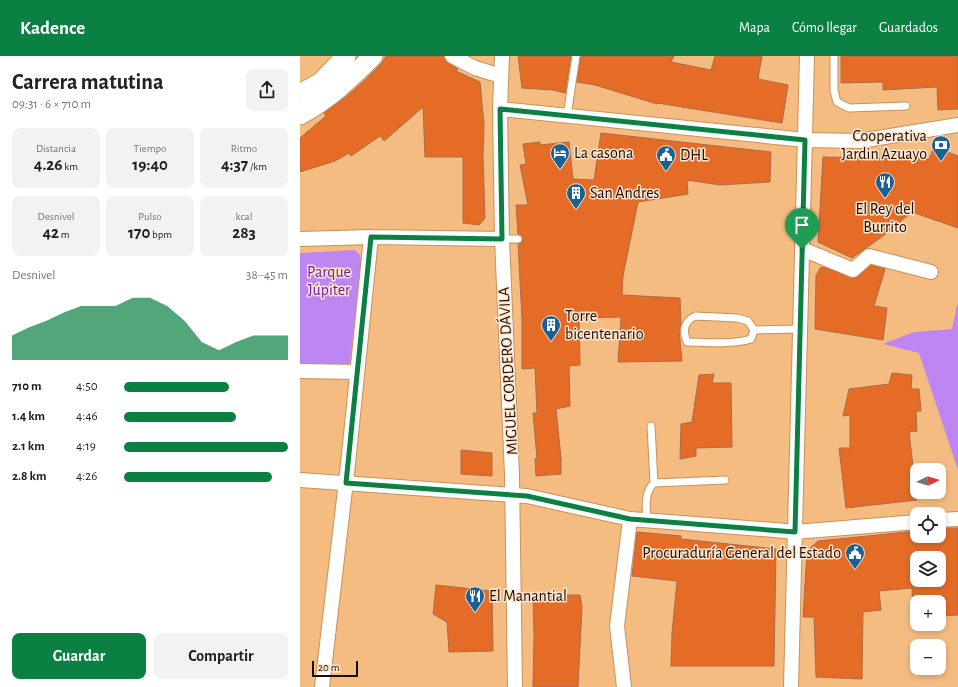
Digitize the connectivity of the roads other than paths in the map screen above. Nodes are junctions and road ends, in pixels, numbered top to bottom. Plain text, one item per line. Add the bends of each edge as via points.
1 (346, 56) edge
2 (373, 56) edge
3 (452, 56) edge
4 (502, 56) edge
5 (576, 56) edge
6 (807, 56) edge
7 (834, 56) edge
8 (501, 76) junction
9 (300, 94) edge
10 (906, 106) dead end
11 (500, 109) junction
12 (300, 115) edge
13 (567, 116) junction
14 (958, 125) edge
15 (805, 140) junction
16 (371, 237) junction
17 (300, 239) edge
18 (502, 239) junction
19 (518, 239) dead end
20 (802, 249) junction
21 (931, 272) dead end
22 (800, 329) junction
23 (754, 330) junction
24 (300, 371) edge
25 (357, 372) junction
26 (651, 426) dead end
27 (300, 480) edge
28 (724, 480) dead end
29 (346, 483) junction
30 (654, 483) junction
31 (513, 495) junction
32 (630, 519) junction
33 (958, 519) edge
34 (646, 520) junction
35 (946, 520) edge
36 (910, 523) edge
37 (795, 532) junction
38 (322, 687) edge
39 (516, 687) edge
40 (624, 687) edge
41 (791, 687) edge

1 - 9 main road via 321,82
2 - 12 main road via 329,97
3 - 8 street via 475,68
4 - 8 street, MIGUEL CORDERO DÁVILA
5 - 13 lane
6 - 15 street
7 - 10 lane via 834,91 837,102 849,108
8 - 11 street, MIGUEL CORDERO DÁVILA
11 - 13 street
11 - 18 street, MIGUEL CORDERO DÁVILA
13 - 15 street
14 - 15 street via 860,142
15 - 20 street
16 - 17 street
16 - 18 street
16 - 25 street
18 - 19 lane
18 - 31 street, MIGUEL CORDERO DÁVILA
20 - 21 street via 853,270 868,256
20 - 22 street
22 - 23 lane
22 - 37 street
23 - 23 lane via 748,321 737,318 695,316 685,326 685,336 687,342 742,342 751,338
24 - 25 street
25 - 29 street
26 - 30 lane
27 - 29 street
28 - 30 lane
29 - 31 street
29 - 38 street
30 - 34 lane via 650,487 646,502
31 - 32 street
31 - 39 street, MIGUEL CORDERO DÁVILA
32 - 34 street
32 - 40 street via 617,626
33 - 35 street
34 - 37 street
36 - 37 street
37 - 41 street

